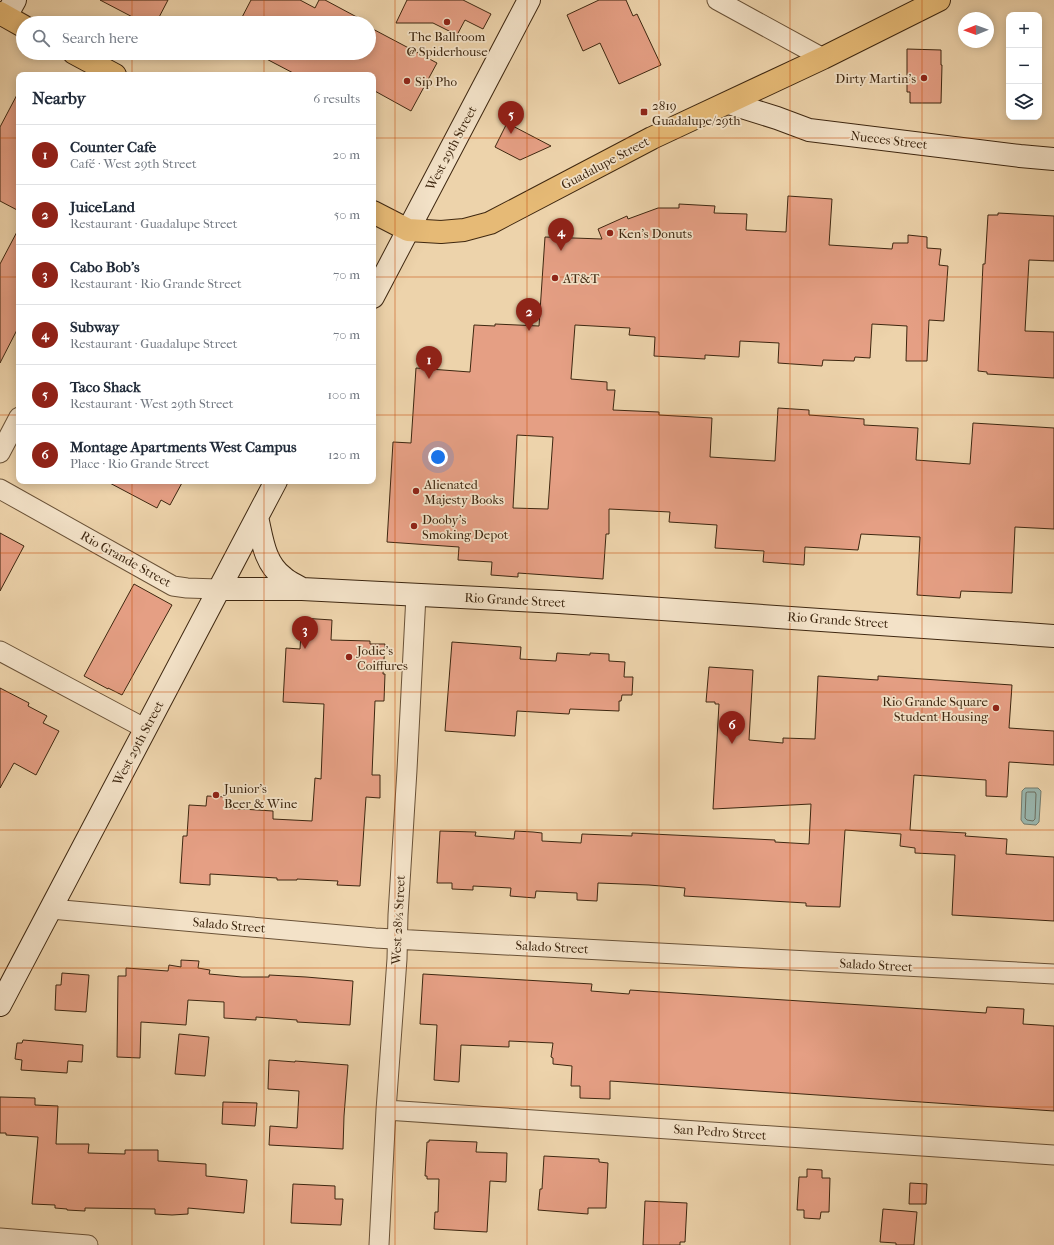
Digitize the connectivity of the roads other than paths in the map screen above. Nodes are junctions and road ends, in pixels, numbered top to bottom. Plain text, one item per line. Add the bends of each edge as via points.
1 (529, 0) edge
2 (718, 0) edge
3 (939, 0) edge
4 (823, 58) junction
5 (87, 60) edge
6 (109, 72) edge
7 (729, 103) junction
8 (1054, 159) edge
9 (376, 214) edge
10 (408, 230) junction
11 (376, 291) edge
12 (16, 423) edge
13 (0, 453) edge
14 (274, 484) edge
15 (0, 489) edge
16 (257, 516) junction
17 (302, 589) junction
18 (218, 590) junction
19 (416, 595) junction
20 (1054, 636) edge
21 (0, 651) edge
22 (146, 729) junction
23 (51, 909) junction
24 (397, 939) junction
25 (1054, 974) edge
26 (1, 1002) edge
27 (386, 1110) junction
28 (1054, 1155) edge
29 (0, 1238) edge
30 (88, 1245) edge
31 (379, 1245) edge

1 - 10 street, West 29th Street
2 - 4 street
3 - 4 main road, Guadalupe Street
4 - 7 main road, Guadalupe Street
5 - 6 main road
7 - 8 street, Nueces Street via 809,130
7 - 10 main road, Guadalupe Street via 652,138 490,223 464,230
9 - 10 main road, Guadalupe Street
10 - 11 street, West 29th Street
12 - 13 street
14 - 16 street, West 29th Street
15 - 18 street, Rio Grande Street via 173,586
16 - 17 street via 265,550 272,566 283,577
16 - 18 street, West 29th Street
17 - 18 street, Rio Grande Street
17 - 19 street, Rio Grande Street
18 - 22 street, West 29th Street
19 - 20 street, Rio Grande Street via 559,602
19 - 24 street, West 28½ Street
21 - 22 street
22 - 23 street, West 29th Street
23 - 24 street, Salado Street
23 - 26 street, West 29th Street
24 - 25 street, Salado Street
24 - 27 street, West 28½ Street
27 - 28 street, San Pedro Street
27 - 31 street, West 28½ Street
29 - 30 street

